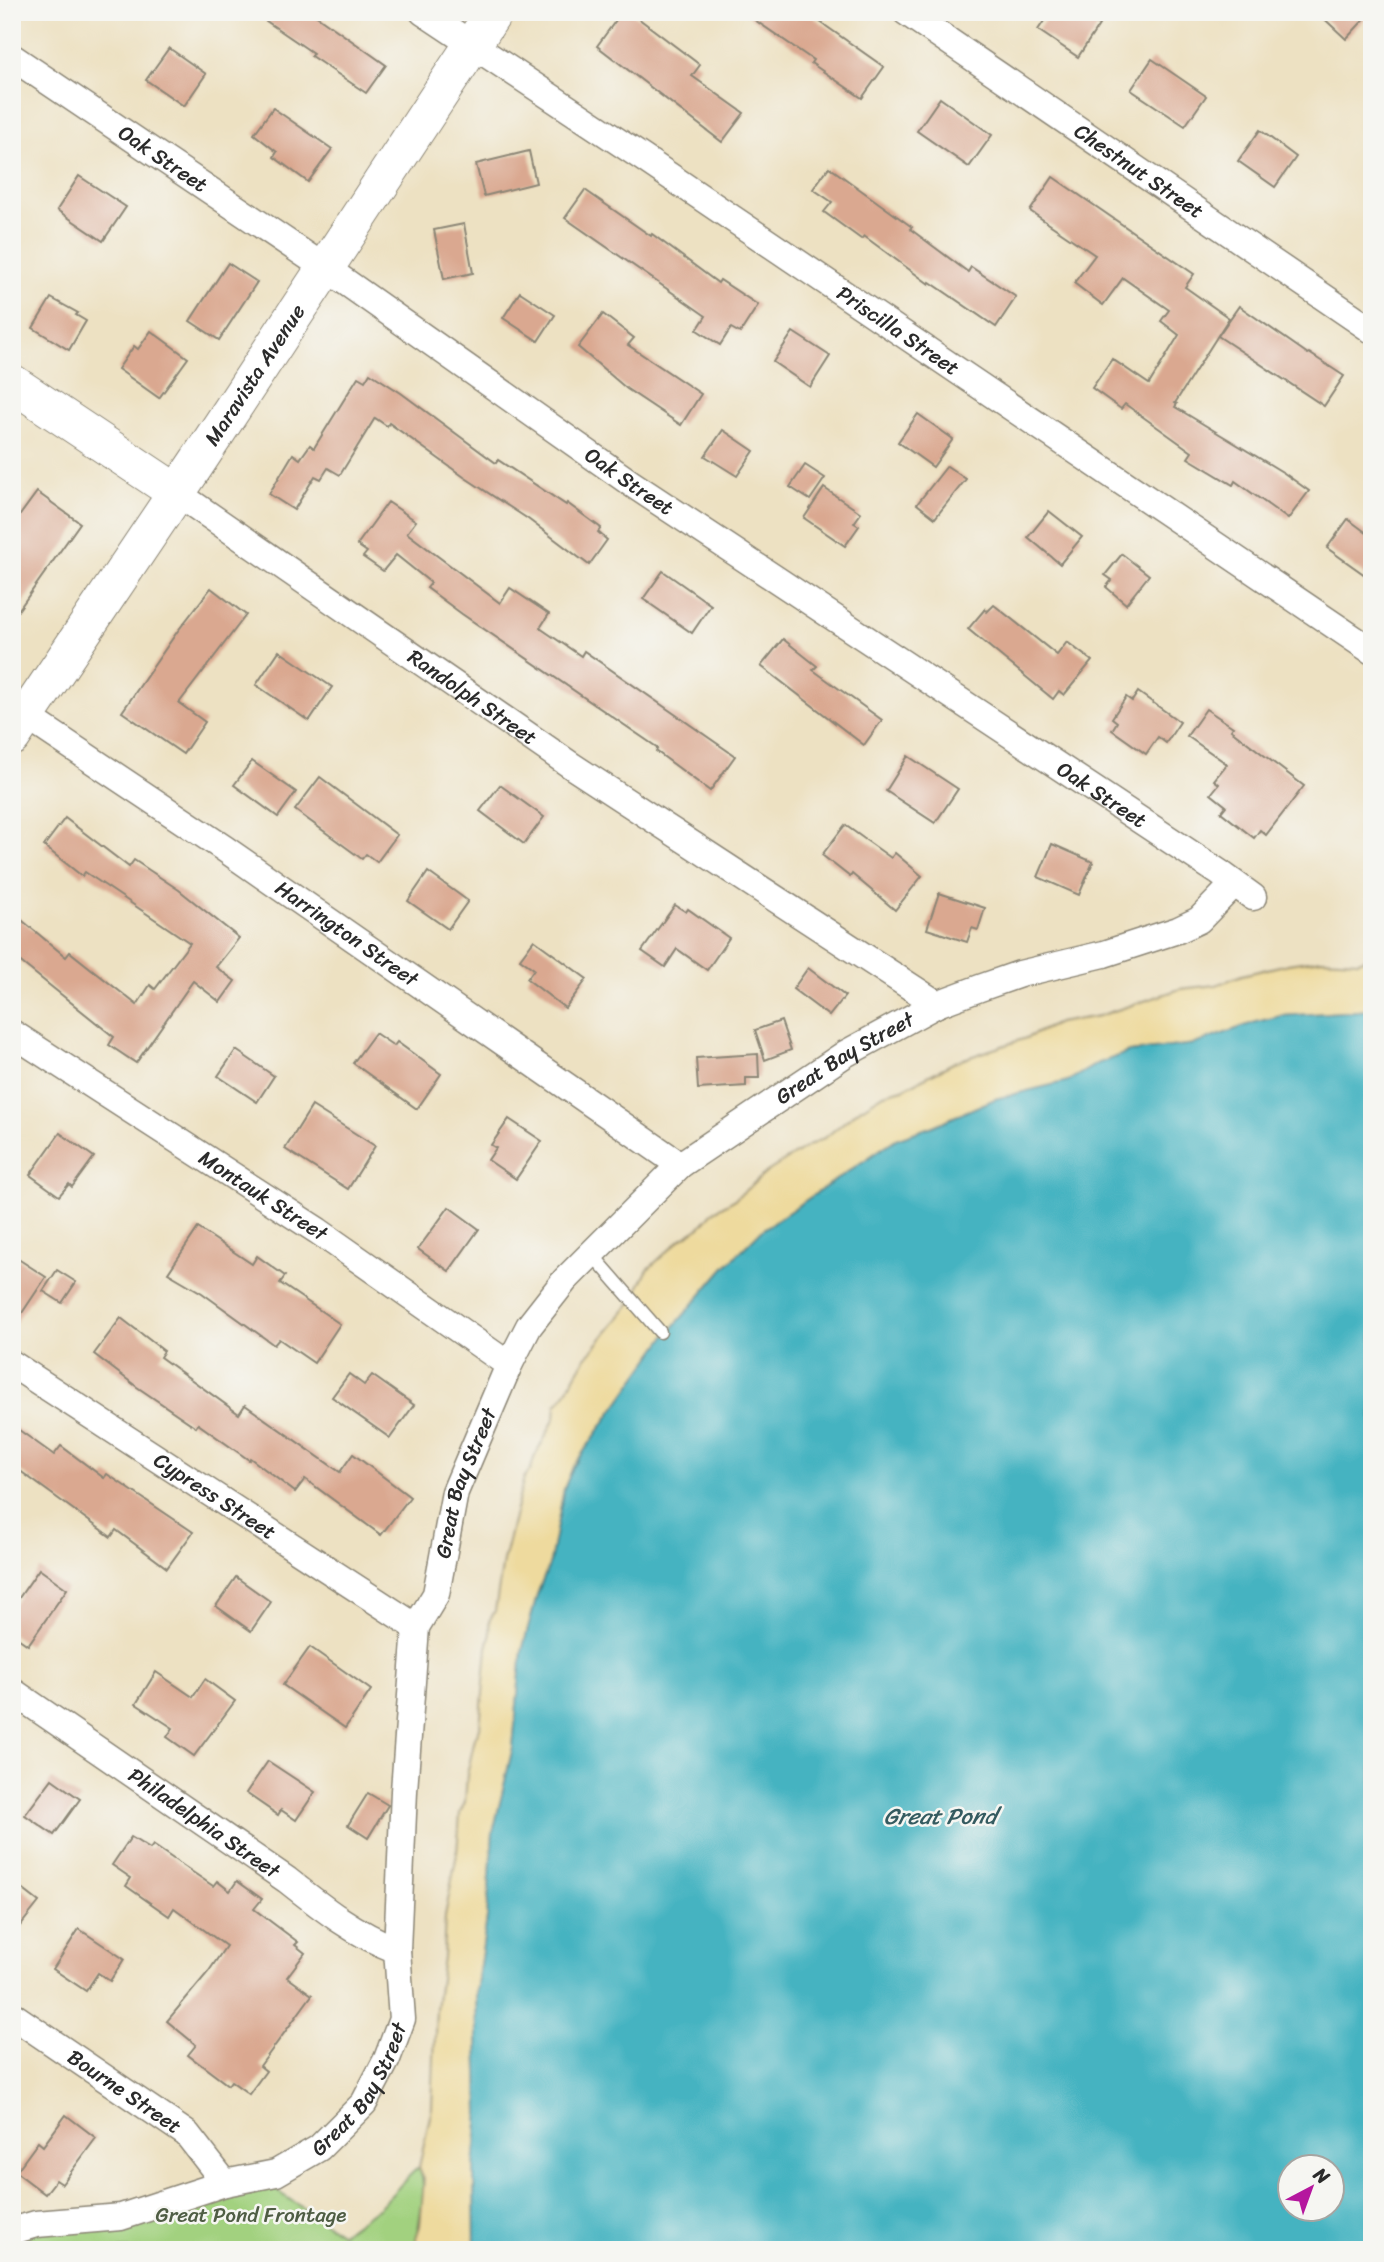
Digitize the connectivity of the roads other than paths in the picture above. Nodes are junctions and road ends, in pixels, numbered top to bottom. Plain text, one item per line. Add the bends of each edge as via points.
1 (423, 12) edge
2 (494, 12) edge
3 (906, 12) edge
4 (472, 46) junction
5 (12, 57) edge
6 (324, 267) junction
7 (1372, 330) edge
8 (12, 383) edge
9 (177, 493) junction
10 (1372, 651) edge
11 (17, 720) edge
12 (1244, 890) joint
13 (937, 1004) junction
14 (12, 1033) edge
15 (680, 1165) junction
16 (591, 1253) junction
17 (660, 1332) dead end
18 (12, 1364) edge
19 (509, 1365) junction
20 (416, 1628) junction
21 (12, 1691) edge
22 (397, 1950) junction
23 (12, 2015) edge
24 (225, 2183) junction
25 (12, 2231) edge

1 - 4 street, Priscilla Street
2 - 4 main road, Maravista Avenue
3 - 7 street, Chestnut Street
4 - 6 main road, Maravista Avenue
4 - 10 street, Priscilla Street
5 - 6 street, Oak Street
6 - 9 main road, Maravista Avenue
6 - 12 street, Oak Street via 632,484
8 - 9 main road, Randolph Street
9 - 11 main road, Maravista Avenue
9 - 13 street, Randolph Street via 572,766
11 - 15 street, Harrington Street via 236,856
12 - 13 street, Great Bay Street via 1178,930 1020,974
13 - 15 street, Great Bay Street via 845,1054
14 - 19 street, Montauk Street via 328,1238
15 - 16 street, Great Bay Street
16 - 17 lane
16 - 19 street, Great Bay Street via 529,1326
18 - 20 street, Cypress Street
19 - 20 street, Great Bay Street via 455,1492 436,1594
20 - 22 street, Great Bay Street
21 - 22 street, Philadelphia Street via 324,1910 369,1939
22 - 24 street, Great Bay Street via 402,2019 364,2103 318,2148 276,2173
23 - 24 street, Bourne Street via 187,2134
24 - 25 street, Great Bay Street via 121,2217 36,2224

